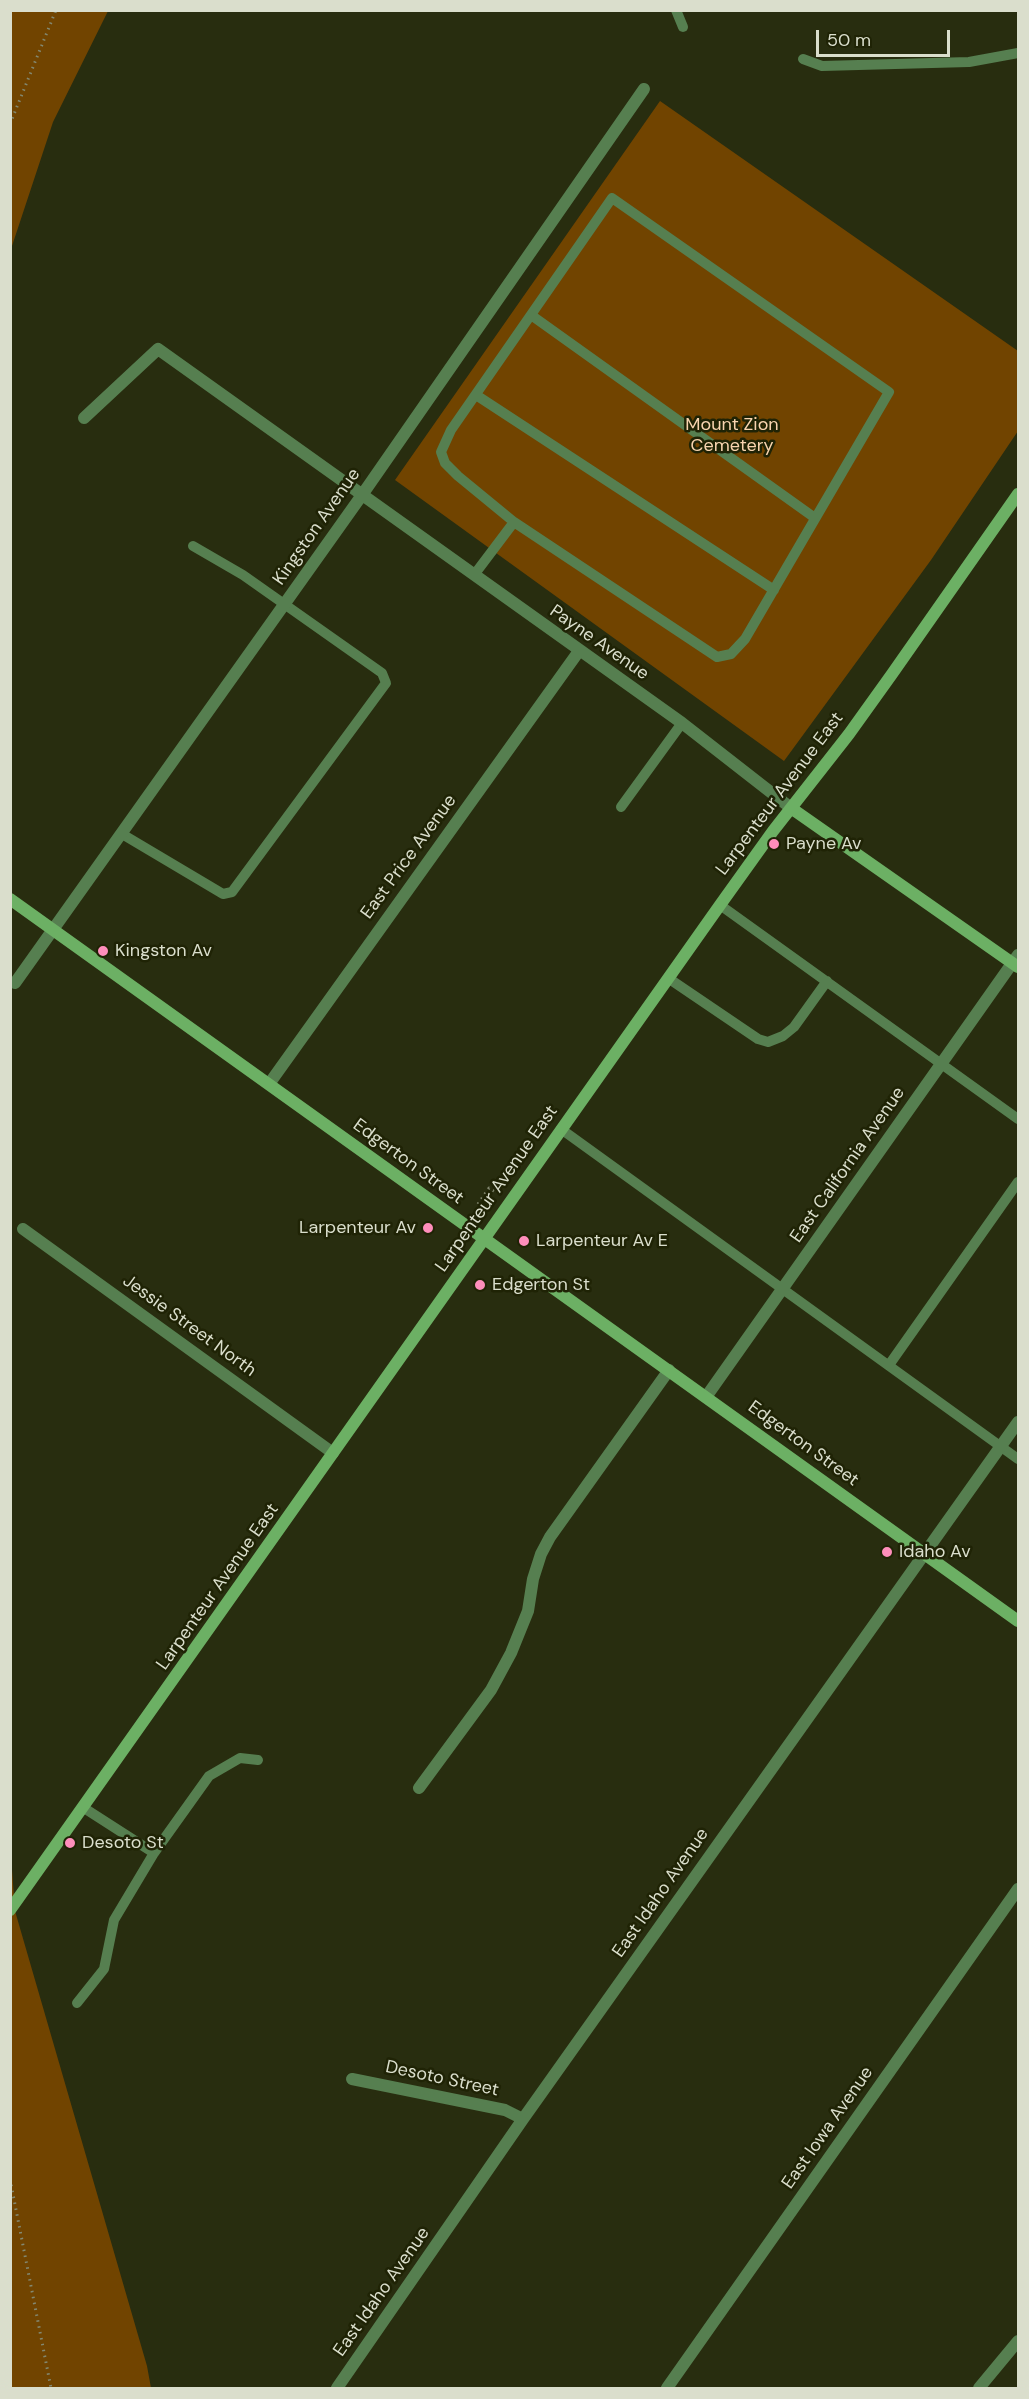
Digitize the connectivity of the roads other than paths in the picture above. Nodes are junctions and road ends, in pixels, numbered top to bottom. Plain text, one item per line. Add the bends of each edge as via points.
1 (676, 10) edge
2 (683, 27) dead end
3 (1018, 53) edge
4 (803, 59) dead end
5 (644, 89) dead end
6 (531, 315) junction
7 (476, 395) junction
8 (84, 418) dead end
9 (1018, 494) edge
10 (362, 495) junction
11 (815, 518) junction
12 (514, 522) junction
13 (193, 546) dead end
14 (474, 575) junction
15 (774, 591) junction
16 (285, 604) junction
17 (579, 651) junction
18 (682, 723) junction
19 (621, 807) dead end
20 (791, 808) junction
21 (122, 834) junction
22 (10, 899) edge
23 (720, 905) junction
24 (53, 929) junction
25 (1016, 962) edge
26 (668, 978) junction
27 (826, 981) junction
28 (15, 983) dead end
29 (942, 1063) junction
30 (269, 1084) junction
31 (1018, 1119) edge
32 (561, 1129) junction
33 (1018, 1182) edge
34 (23, 1229) dead end
35 (483, 1239) junction
36 (783, 1288) junction
37 (889, 1365) junction
38 (669, 1370) junction
39 (706, 1397) junction
40 (1018, 1422) edge
41 (1001, 1446) junction
42 (333, 1453) junction
43 (1018, 1459) edge
44 (924, 1553) junction
45 (1018, 1621) edge
46 (258, 1760) dead end
47 (419, 1788) dead end
48 (84, 1808) junction
49 (154, 1853) junction
50 (1018, 1889) edge
51 (10, 1910) edge
52 (77, 2002) dead end
53 (352, 2079) dead end
54 (523, 2119) junction
55 (1018, 2341) edge
56 (337, 2388) edge
57 (667, 2388) edge
58 (979, 2388) edge

1 - 2 lane
3 - 4 lane via 969,62 833,66
5 - 10 street, Kingston Avenue
6 - 7 lane
6 - 11 lane
6 - 11 lane via 612,198 889,392
7 - 12 lane via 441,452 445,464
7 - 15 lane
8 - 10 street, Payne Avenue via 158,349
9 - 20 main road, Larpenteur Avenue East via 892,674
10 - 14 street, Payne Avenue
10 - 16 street, Kingston Avenue
11 - 15 lane
12 - 14 lane
12 - 15 lane via 717,657 731,654 745,639
13 - 16 lane
14 - 17 street, Payne Avenue
16 - 21 street, Kingston Avenue
16 - 21 lane via 382,673 386,683 232,892 224,894
17 - 18 street, Payne Avenue
17 - 30 street, East Price Avenue
18 - 19 lane
18 - 20 street, Payne Avenue
20 - 23 main road, Larpenteur Avenue East
20 - 25 main road, Payne Avenue
21 - 24 street, Kingston Avenue
22 - 24 main road, Edgerton Street
23 - 26 main road, Larpenteur Avenue East
23 - 27 lane
24 - 28 street, Kingston Avenue
24 - 30 main road, Edgerton Street
25 - 29 street, East California Avenue
26 - 27 lane via 768,1042 794,1027
26 - 32 main road, Larpenteur Avenue East
27 - 29 lane
29 - 31 lane
29 - 36 street, East California Avenue
30 - 35 main road, Edgerton Street
32 - 35 main road, Larpenteur Avenue East
32 - 36 lane
33 - 37 lane
34 - 42 street, Jessie Street North
35 - 38 main road, Edgerton Street
35 - 42 main road, Larpenteur Avenue East
36 - 37 lane
36 - 39 street, East California Avenue
37 - 41 lane
38 - 39 main road, Edgerton Street
38 - 47 street via 550,1537 533,1579 528,1611 491,1690
39 - 44 main road, Edgerton Street
40 - 41 street, East Idaho Avenue
41 - 43 lane
41 - 44 street, East Idaho Avenue
42 - 48 main road, Larpenteur Avenue East
44 - 45 main road, Edgerton Street
44 - 54 street, East Idaho Avenue
46 - 49 lane via 240,1758 209,1776
48 - 49 lane
48 - 51 main road, Larpenteur Avenue East
49 - 52 lane via 114,1920 104,1969
50 - 57 street, East Iowa Avenue
53 - 54 street, Desoto Street via 505,2110
54 - 56 street, East Idaho Avenue
55 - 58 street

